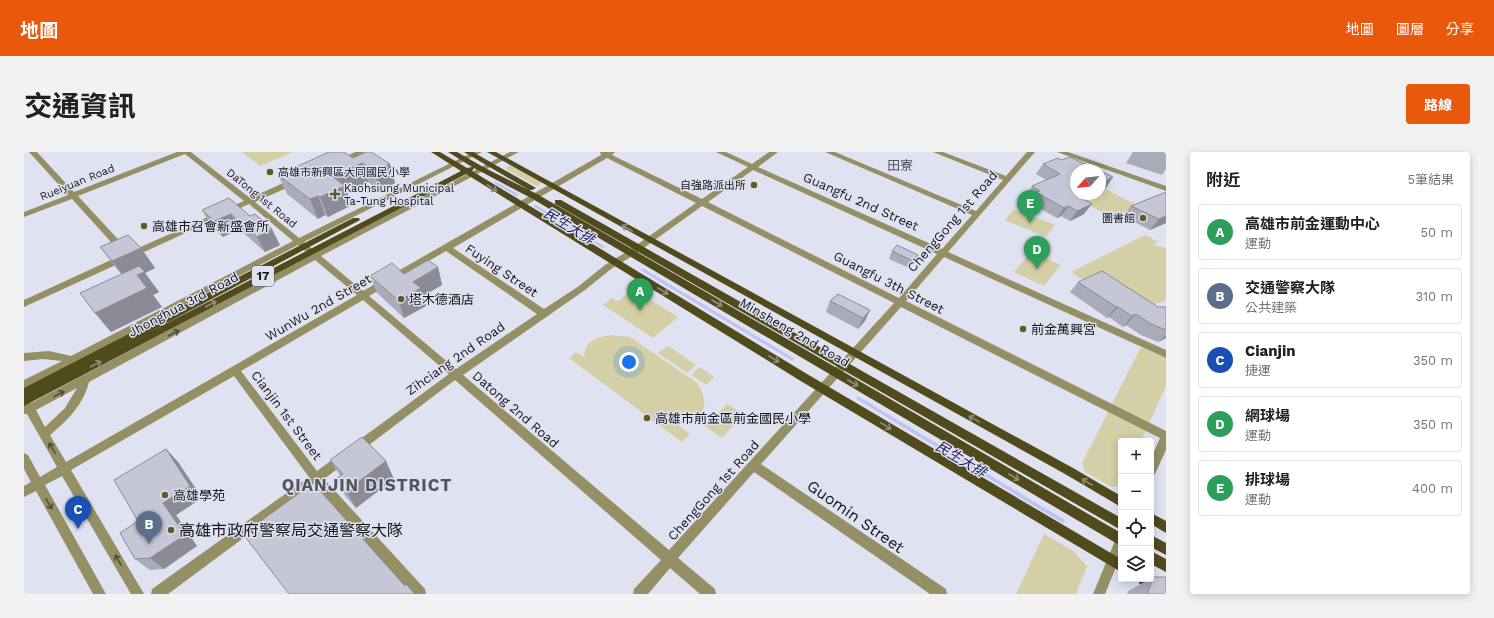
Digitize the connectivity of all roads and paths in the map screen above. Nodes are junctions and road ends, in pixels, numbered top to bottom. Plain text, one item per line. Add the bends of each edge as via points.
1 (33, 152) edge
2 (183, 152) edge
3 (187, 152) edge
4 (361, 152) edge
5 (435, 152) edge
6 (452, 152) edge
7 (515, 152) edge
8 (720, 152) edge
9 (774, 152) edge
10 (829, 152) edge
11 (937, 152) edge
12 (1031, 152) edge
13 (1061, 152) edge
14 (1080, 152) edge
15 (606, 153) edge
16 (497, 154) edge
17 (473, 163) edge
18 (332, 164) edge
19 (753, 167) junction
20 (303, 177) edge
21 (1008, 178) junction
22 (1166, 182) edge
23 (553, 185) junction
24 (1166, 189) edge
25 (538, 194) junction
26 (74, 195) junction
27 (248, 201) junction
28 (702, 203) junction
29 (520, 205) junction
30 (977, 214) junction
31 (24, 215) edge
32 (649, 240) junction
33 (446, 248) junction
34 (306, 249) junction
35 (635, 250) junction
36 (943, 253) junction
37 (128, 255) junction
38 (617, 262) junction
39 (362, 296) junction
40 (900, 302) junction
41 (24, 304) edge
42 (544, 314) junction
43 (854, 353) junction
44 (1166, 354) edge
45 (24, 357) edge
46 (73, 360) junction
47 (844, 364) junction
48 (235, 370) junction
49 (836, 373) junction
50 (456, 375) junction
51 (84, 381) junction
52 (24, 385) edge
53 (822, 387) junction
54 (25, 403) edge
55 (44, 434) junction
56 (1166, 437) edge
57 (24, 458) edge
58 (1154, 464) edge
59 (753, 465) junction
60 (64, 468) junction
61 (316, 478) junction
62 (38, 484) junction
63 (24, 492) edge
64 (1118, 500) edge
65 (1154, 520) edge
66 (1118, 522) edge
67 (1166, 527) edge
68 (1118, 538) edge
69 (1154, 543) edge
70 (1120, 546) edge
71 (1166, 549) edge
72 (1154, 559) edge
73 (670, 560) junction
74 (1117, 564) edge
75 (1166, 566) edge
76 (1148, 582) edge
77 (1166, 593) edge
78 (100, 594) edge
79 (138, 594) edge
80 (156, 594) edge
81 (420, 594) edge
82 (639, 594) edge
83 (710, 594) edge
84 (941, 594) edge
85 (1100, 594) edge

1 - 26 street
2 - 26 street, Rueiyuan Road
3 - 27 street, DaTong 1st Road
4 - 18 street
5 - 17 main road
6 - 17 main road, Minsheng 2nd Road
7 - 16 street, Jhonghua 3rd Road / 17
8 - 19 street, Guangfu 2nd Street
9 - 19 street, Zihciang 2nd Road
10 - 30 street
11 - 21 street
12 - 21 street, ChengGong 1st Road
13 - 24 street
14 - 22 street
15 - 23 street, WunWu 2nd Street
15 - 28 street, Guangfu 3th Street
16 - 17 street, Jhonghua 3rd Road / 17
16 - 17 main road, Jhonghua 3rd Road / 17
16 - 23 main road
17 - 25 main road, Minsheng 2nd Road
17 -> 29 main road
17 - 34 street, Jhonghua 3rd Road / 17
17 - 34 main road, Jhonghua 3rd Road / 17
19 - 28 street, Zihciang 2nd Road
19 - 36 street, Guangfu 2nd Street
20 - 27 street
21 - 30 street, ChengGong 1st Road
23 - 25 street, WunWu 2nd Street
32 -> 23 main road
25 - 29 street, WunWu 2nd Street
25 - 35 main road, Minsheng 2nd Road
26 - 31 street, Rueiyuan Road
26 - 37 street
27 - 34 street, DaTong 1st Road
27 - 37 street
28 - 32 street, Zihciang 2nd Road
28 - 40 street, Guangfu 3th Street
29 - 33 street, WunWu 2nd Street
29 - 38 main road
30 - 36 street, ChengGong 1st Road
32 - 35 street, Zihciang 2nd Road
32 - 43 main road
33 - 39 street, WunWu 2nd Street
33 - 42 street, Fuying Street
34 - 39 street, Datong 2nd Road
34 - 46 street, Jhonghua 3rd Road / 17
51 -> 34 street, Jhonghua 3rd Road / 17
34 - 54 main road, Jhonghua 3rd Road / 17
35 - 38 street, Zihciang 2nd Road
35 - 47 main road, Minsheng 2nd Road
35 -> 49 main road, Minsheng 2nd Road
36 - 40 street, ChengGong 1st Road
36 - 44 street, Guangfu 2nd Street
37 - 41 street
38 - 42 street, Zihciang 2nd Road
38 -> 53 main road
39 - 48 street, WunWu 2nd Street
39 - 50 street, Datong 2nd Road
40 - 43 street, ChengGong 1st Road
40 - 56 street, Guangfu 3th Street
42 - 50 street, Zihciang 2nd Road
43 - 47 street, ChengGong 1st Road
64 -> 43 main road
45 - 46 street via 48,354 61,355
46 - 52 street, Jhonghua 3rd Road / 17
47 - 49 street, ChengGong 1st Road
47 - 66 main road, Minsheng 2nd Road
48 - 60 street, WunWu 2nd Street
48 - 61 street, Cianjin 1st Street
49 - 53 street, ChengGong 1st Road
49 -> 68 main road, Minsheng 2nd Road
50 - 61 street, Zihciang 2nd Road via 406,409
50 - 73 street, Datong 2nd Road
54 -> 51 street, Jhonghua 3rd Road / 17
51 - 55 street via 82,391 71,409
53 - 59 street, ChengGong 1st Road
53 -> 74 main road
54 - 55 street
60 -> 55 street
56 - 58 street
57 - 62 street
59 - 73 street, ChengGong 1st Road
59 - 84 street, Guomin Street
60 - 62 street, WunWu 2nd Street
79 -> 60 street
61 - 80 street, Zihciang 2nd Road
61 - 81 street, Cianjin 1st Street
62 - 63 street, WunWu 2nd Street
62 -> 78 street
65 - 67 main road
69 - 71 main road
70 - 74 street
72 - 75 main road
73 - 82 street, ChengGong 1st Road
73 - 83 street, Datong 2nd Road
74 - 85 street
76 - 77 main road

